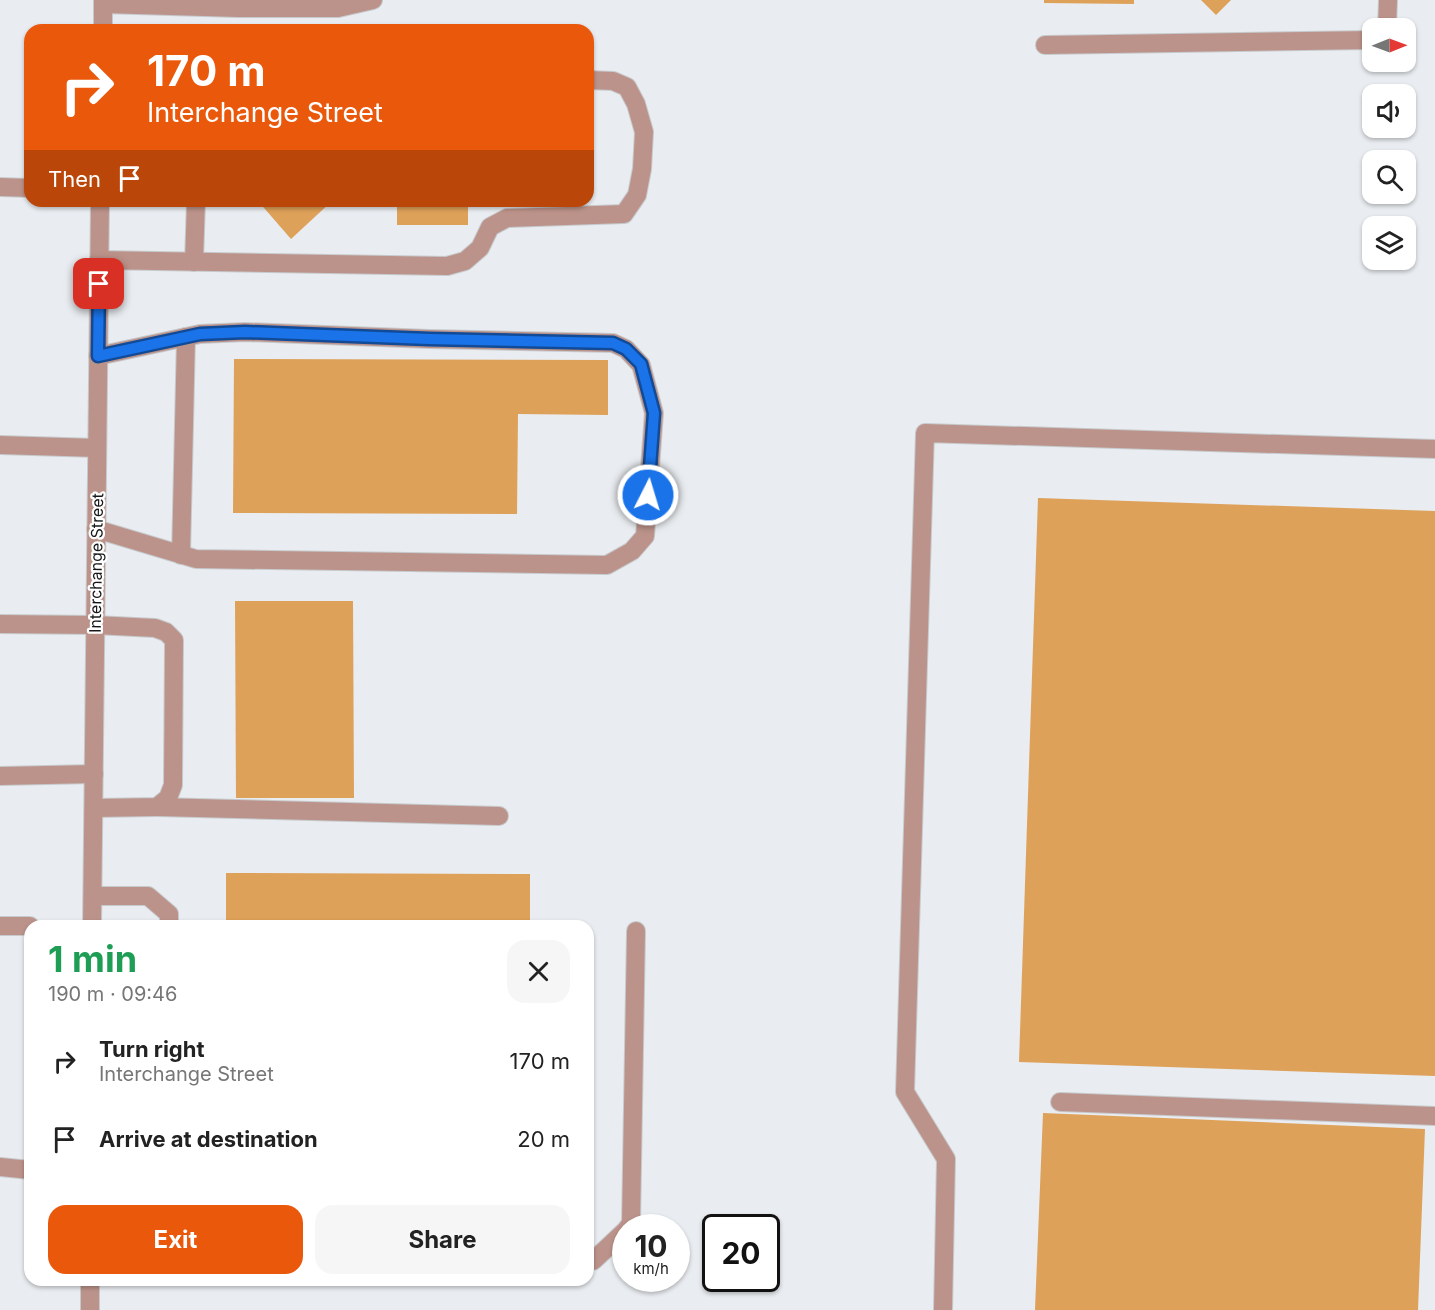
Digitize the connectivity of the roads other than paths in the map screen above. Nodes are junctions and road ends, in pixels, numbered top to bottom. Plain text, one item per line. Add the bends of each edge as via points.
1 (373, 0) edge
2 (1388, 0) edge
3 (103, 2) edge
4 (1387, 18) edge
5 (102, 24) edge
6 (1362, 40) edge
7 (1045, 45) dead end
8 (594, 80) edge
9 (0, 187) edge
10 (24, 188) edge
11 (100, 207) edge
12 (196, 207) edge
13 (99, 260) junction
14 (194, 262) junction
15 (186, 337) junction
16 (98, 356) junction
17 (0, 445) edge
18 (97, 448) junction
19 (1435, 448) edge
20 (96, 529) junction
21 (181, 555) junction
22 (0, 624) edge
23 (95, 625) junction
24 (94, 774) junction
25 (0, 776) edge
26 (158, 807) junction
27 (94, 808) junction
28 (499, 816) dead end
29 (93, 896) junction
30 (92, 920) edge
31 (169, 920) edge
32 (0, 926) edge
33 (24, 926) edge
34 (636, 931) dead end
35 (1060, 1102) dead end
36 (1435, 1116) edge
37 (0, 1167) edge
38 (24, 1169) edge
39 (631, 1214) edge
40 (612, 1243) edge
41 (594, 1260) edge
42 (90, 1286) edge
43 (90, 1310) edge
44 (943, 1310) edge

1 - 3 street via 338,8
2 - 4 street
3 - 5 street
6 - 7 street
8 - 14 street via 613,81 627,87 644,132 637,195 624,214 507,218 490,226 480,248 465,261 447,266
9 - 10 street
11 - 13 street, Interchange Street
12 - 14 street
13 - 14 street
13 - 16 street, Interchange Street
15 - 16 street
15 - 21 street
15 - 21 street via 245,332 613,343 641,364 654,413 645,536 632,551 607,565 196,559
16 - 18 street, Interchange Street
17 - 18 street
18 - 20 street, Interchange Street
19 - 44 street via 925,433 905,1092 946,1159
20 - 21 street
20 - 23 street, Interchange Street
22 - 23 street
23 - 24 street, Interchange Street
23 - 26 street via 155,628 174,640 173,785 168,798
24 - 25 street
24 - 27 street, Interchange Street
26 - 27 street
26 - 28 street
27 - 29 street, Interchange Street
29 - 30 street, Interchange Street
29 - 31 street via 148,896 169,914
32 - 33 street
34 - 39 street
35 - 36 street
37 - 38 street
40 - 41 street
42 - 43 street

